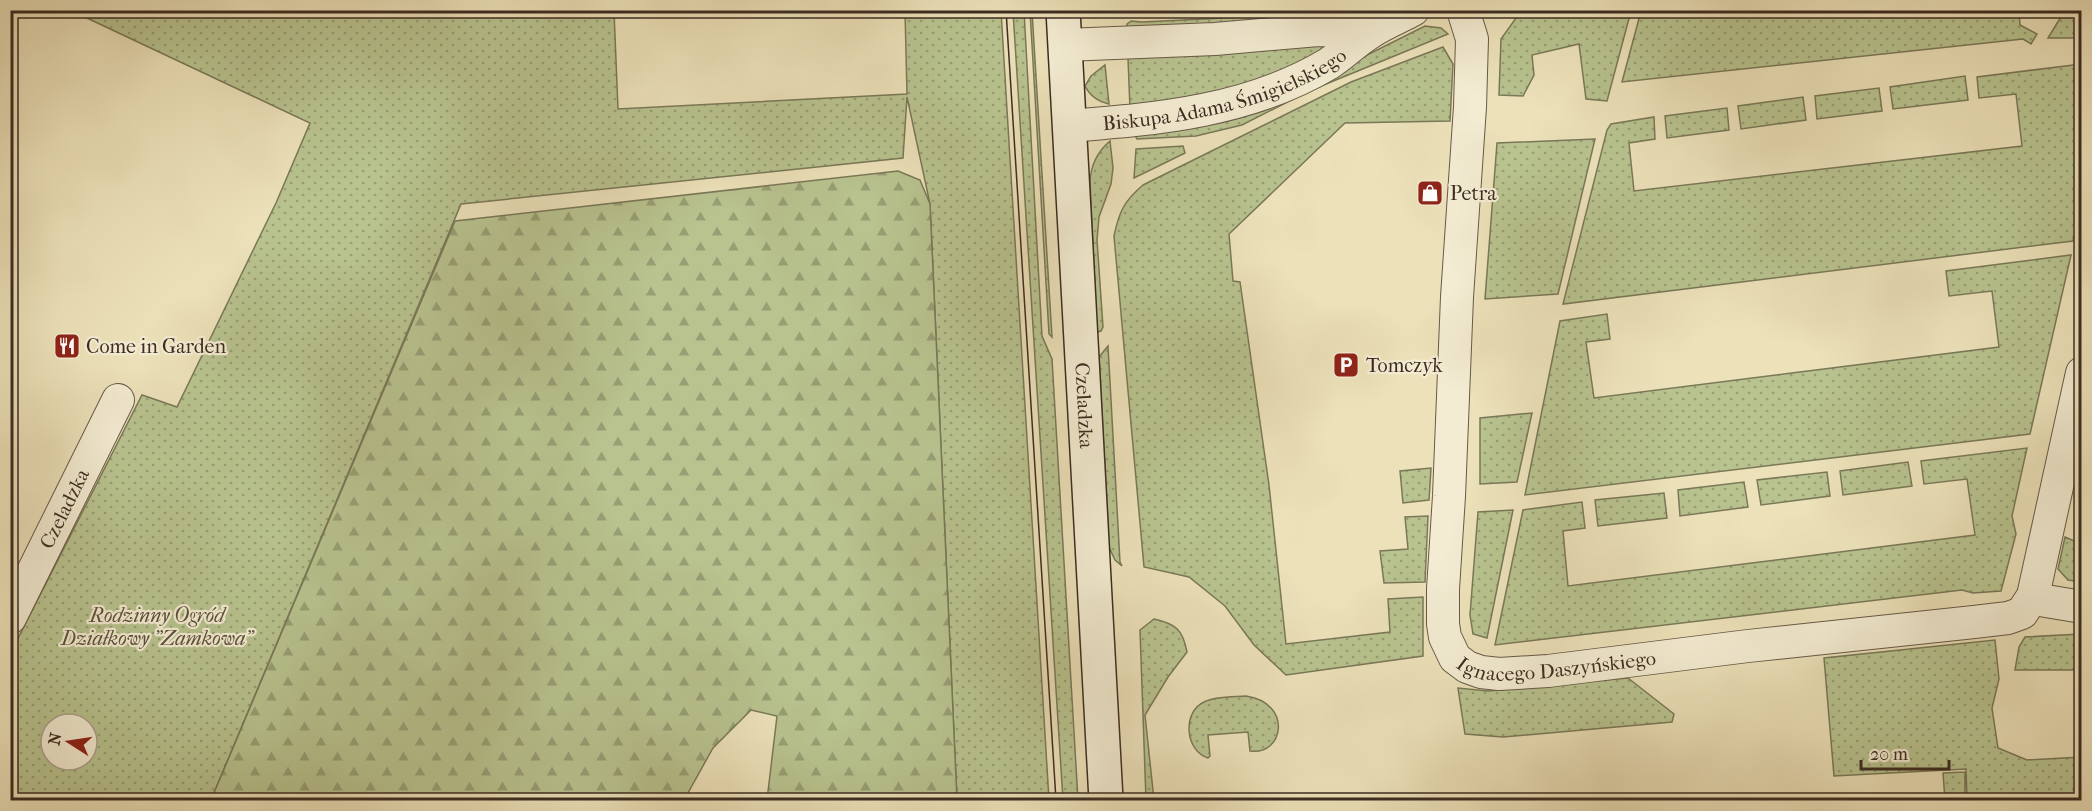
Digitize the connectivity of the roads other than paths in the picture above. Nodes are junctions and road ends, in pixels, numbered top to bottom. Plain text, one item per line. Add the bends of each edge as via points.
1 (1063, 10) edge
2 (1413, 10) edge
3 (1463, 10) edge
4 (1370, 32) junction
5 (1065, 45) junction
6 (1070, 126) junction
7 (2082, 372) edge
8 (118, 400) dead end
9 (2033, 596) junction
10 (2082, 607) edge
11 (10, 618) edge
12 (1106, 801) edge

1 - 5 main road, Czeladzka
2 - 4 street, Biskupa Adama Śmigielskiego
3 - 9 street, Ignacego Daszyńskiego via 1472,39 1470,107 1443,589 1445,637 1455,658 1481,672 1548,671 2008,618 2022,613
4 - 5 street, Biskupa Adama Śmigielskiego via 1318,30
4 - 6 street, Biskupa Adama Śmigielskiego via 1328,64 1279,88 1233,104 1177,116
5 - 6 main road, Czeladzka
6 - 12 main road, Czeladzka
7 - 9 street
8 - 11 street, Czeladzka
9 - 10 street

